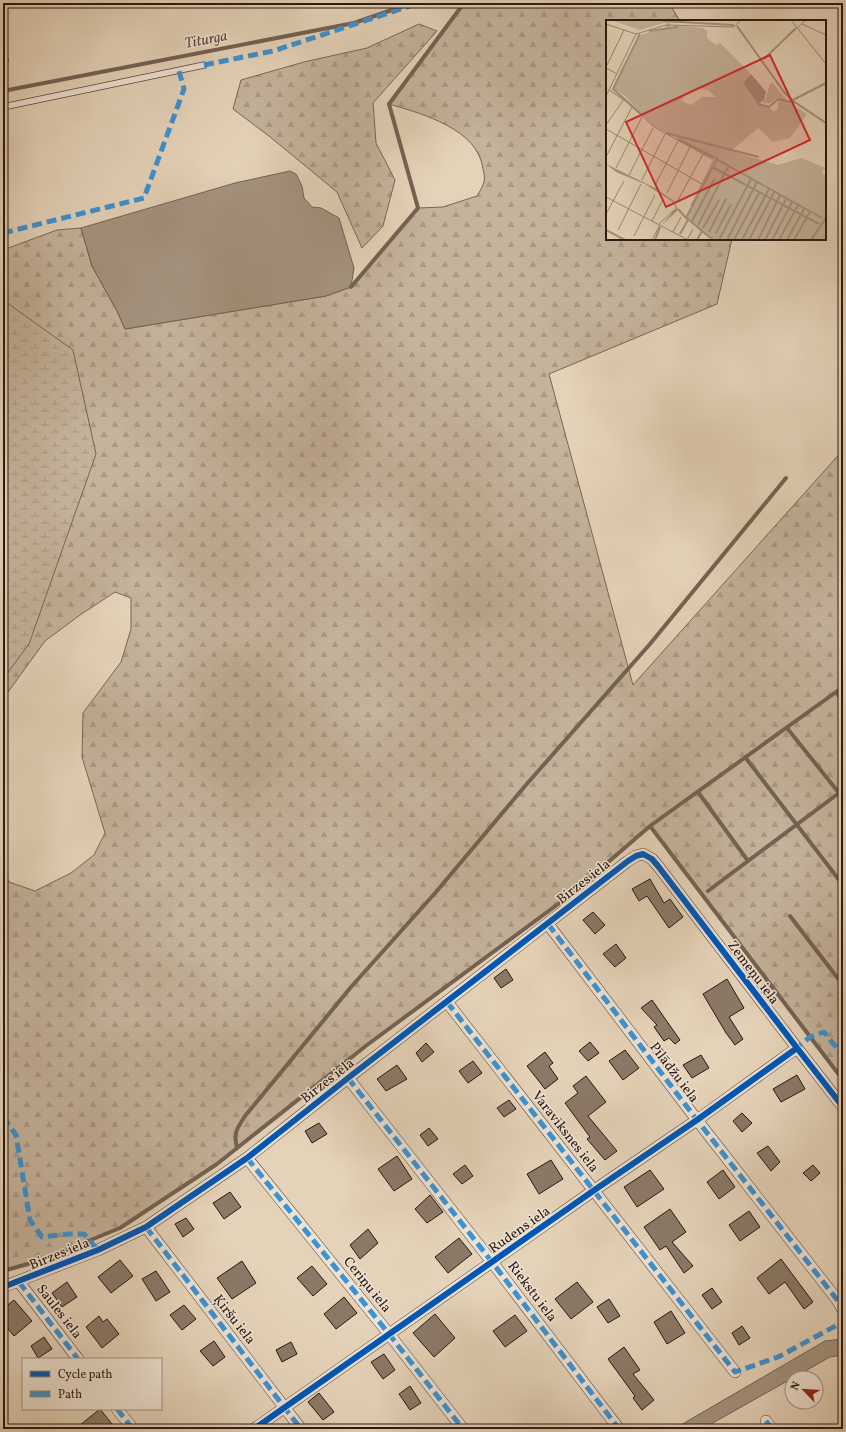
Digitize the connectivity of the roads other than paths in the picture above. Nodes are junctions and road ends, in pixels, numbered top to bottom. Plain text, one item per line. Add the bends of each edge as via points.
1 (204, 65) dead end
2 (3, 107) edge
3 (643, 854) joint
4 (548, 924) junction
5 (447, 1002) junction
6 (797, 1048) junction
7 (348, 1078) junction
8 (843, 1107) edge
9 (697, 1120) junction
10 (247, 1158) junction
11 (593, 1191) junction
12 (146, 1228) junction
13 (492, 1262) junction
14 (19, 1282) junction
15 (3, 1287) edge
16 (843, 1310) edge
17 (389, 1334) junction
18 (77, 1358) edge
19 (736, 1372) dead end
20 (285, 1408) junction
21 (118, 1410) edge
22 (133, 1429) edge
23 (254, 1429) edge
24 (302, 1429) edge
25 (463, 1429) edge
26 (619, 1429) edge

1 - 2 lane
3 - 4 street, Birzes iela via 628,860
3 - 6 street, Zemeņu iela via 658,866
4 - 5 street, Birzes iela
4 - 9 street, Pīlādžu iela
5 - 7 street, Birzes iela
5 - 11 street, Varavīksnes iela
6 - 8 street, Zemeņu iela
6 - 9 street, Rudens iela
7 - 10 street, Birzes iela
7 - 13 street, Riekstu iela
9 - 11 street, Rudens iela
9 - 16 street, Pīlādžu iela
10 - 12 street, Birzes iela
10 - 17 street, Ceriņu iela
11 - 13 street, Rudens iela
11 - 19 street, Varavīksnes iela
12 - 14 street, Birzes iela
12 - 20 street, Ķiršu iela
13 - 17 street, Rudens iela
13 - 26 street, Riekstu iela
14 - 15 street, Birzes iela
14 - 18 street, Saules iela
17 - 20 street, Rudens iela
17 - 25 street, Ceriņu iela
20 - 23 street, Rudens iela
20 - 24 street, Ķiršu iela
21 - 22 street

